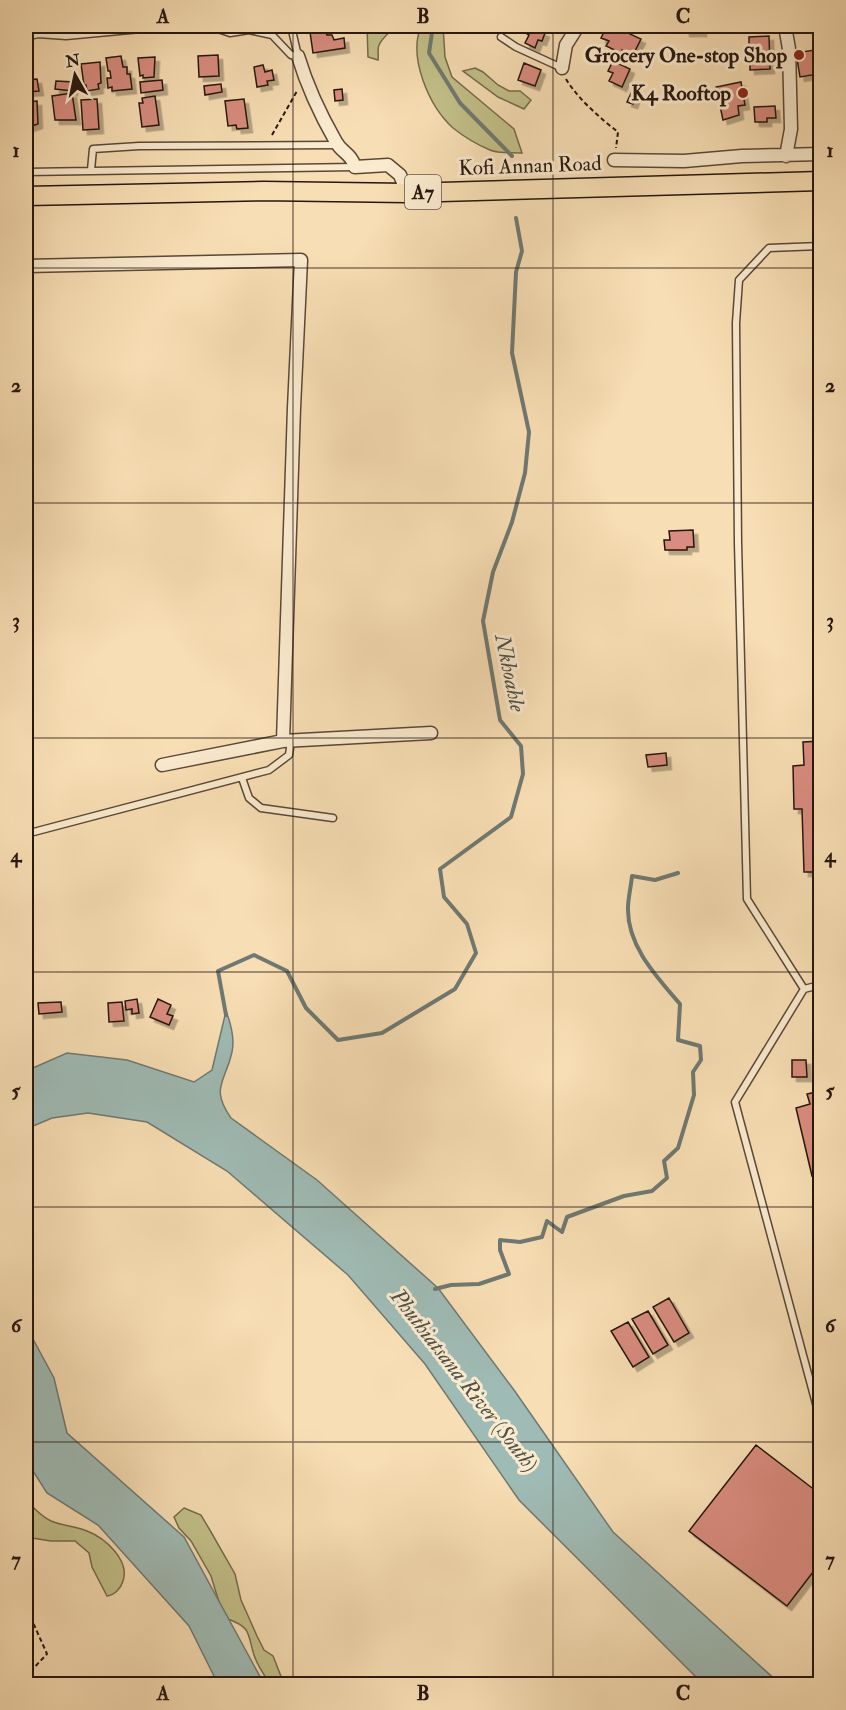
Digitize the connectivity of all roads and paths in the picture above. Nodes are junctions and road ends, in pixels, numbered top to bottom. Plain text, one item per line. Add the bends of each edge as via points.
1 (291, 26) edge
2 (578, 26) edge
3 (785, 26) edge
4 (26, 37) edge
5 (501, 37) dead end
6 (298, 56) junction
7 (562, 68) junction
8 (306, 83) junction
9 (270, 145) junction
10 (337, 145) junction
11 (820, 154) edge
12 (786, 156) junction
13 (614, 160) joint
14 (684, 161) junction
15 (355, 167) junction
16 (92, 170) junction
17 (26, 172) edge
18 (820, 181) edge
19 (681, 185) junction
20 (406, 193) junction
21 (26, 195) edge
22 (820, 246) edge
23 (26, 266) edge
24 (431, 733) dead end
25 (287, 741) junction
26 (162, 765) dead end
27 (242, 778) junction
28 (333, 818) dead end
29 (26, 834) edge
30 (820, 985) edge
31 (804, 989) junction
32 (820, 1412) edge
33 (26, 1611) edge
34 (26, 1676) edge

1 - 6 lane
2 - 7 street via 566,45
3 - 12 street via 791,129
4 - 6 lane via 141,29 215,28 230,33 249,30 272,35 291,55
5 - 7 lane
6 - 8 street
7 - 13 path via 571,87 618,132
8 - 9 path via 295,93 272,132
8 - 10 street
9 - 10 lane
9 - 16 lane via 93,149
10 - 15 street via 353,158
11 - 12 street
12 - 14 street
13 - 14 street
14 - 19 street
15 - 16 lane
15 - 20 street via 388,165 400,175
16 - 17 lane
18 - 19 main road, Kofi Annan Road / A7
19 - 20 main road, Kofi Annan Road / A7
20 - 21 main road, Kofi Annan Road / A7
22 - 31 lane via 769,248 739,280 736,323 747,899
23 - 25 street via 301,260
24 - 25 street
25 - 26 street
25 - 27 lane via 289,755 283,760 269,770
27 - 28 lane via 249,798 261,808
27 - 29 lane
30 - 31 lane
31 - 32 lane via 735,1102
33 - 34 path via 47,1654

